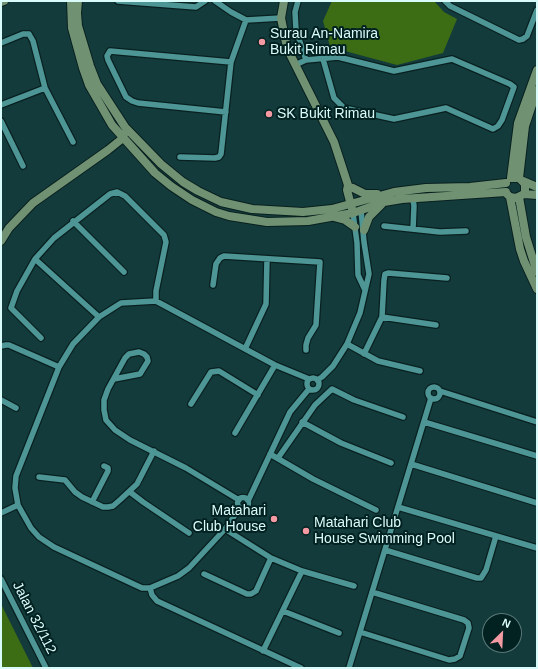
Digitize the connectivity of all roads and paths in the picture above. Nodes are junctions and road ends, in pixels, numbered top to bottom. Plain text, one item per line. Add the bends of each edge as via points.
1 (118, 1) edge
2 (205, 1) edge
3 (215, 1) edge
4 (284, 1) edge
5 (298, 1) edge
6 (445, 1) edge
7 (72, 2) edge
8 (537, 10) edge
9 (281, 18) junction
10 (246, 20) junction
11 (1, 43) edge
12 (323, 59) junction
13 (306, 60) junction
14 (231, 62) junction
15 (294, 65) junction
16 (87, 67) junction
17 (537, 70) edge
18 (44, 88) junction
19 (537, 90) edge
20 (1, 105) edge
21 (226, 112) junction
22 (1, 121) edge
23 (112, 126) junction
24 (125, 127) junction
25 (122, 138) junction
26 (72, 142) dead end
27 (108, 150) junction
28 (136, 153) junction
29 (180, 157) dead end
30 (24, 166) dead end
31 (515, 180) junction
32 (349, 187) junction
33 (537, 187) edge
34 (508, 194) junction
35 (537, 195) edge
36 (522, 196) junction
37 (384, 198) junction
38 (413, 199) junction
39 (356, 208) junction
40 (332, 213) junction
41 (73, 221) junction
42 (384, 226) dead end
43 (355, 227) junction
44 (412, 229) junction
45 (364, 230) junction
46 (466, 231) dead end
47 (1, 241) edge
48 (35, 258) junction
49 (267, 259) junction
50 (367, 261) junction
51 (358, 263) junction
52 (124, 272) dead end
53 (537, 272) edge
54 (447, 278) dead end
55 (213, 285) dead end
56 (537, 289) edge
57 (365, 290) junction
58 (156, 301) junction
59 (99, 317) junction
60 (382, 317) junction
61 (436, 325) dead end
62 (41, 338) dead end
63 (347, 344) junction
64 (1, 346) edge
65 (245, 349) junction
66 (306, 350) dead end
67 (364, 354) junction
68 (275, 365) junction
69 (59, 368) junction
70 (420, 371) dead end
71 (114, 379) junction
72 (309, 379) junction
73 (317, 380) junction
74 (309, 389) junction
75 (440, 391) junction
76 (258, 395) junction
77 (431, 398) junction
78 (1, 400) edge
79 (191, 404) dead end
80 (16, 408) dead end
81 (403, 417) dead end
82 (302, 422) junction
83 (424, 422) junction
84 (537, 422) edge
85 (235, 433) dead end
86 (154, 451) junction
87 (270, 454) junction
88 (537, 456) edge
89 (278, 458) junction
90 (392, 463) dead end
91 (411, 464) junction
92 (104, 466) dead end
93 (39, 478) dead end
94 (130, 492) junction
95 (239, 500) junction
96 (248, 501) junction
97 (92, 502) junction
98 (537, 503) edge
99 (18, 505) junction
100 (398, 507) junction
101 (240, 508) junction
102 (376, 510) dead end
103 (1, 513) edge
104 (225, 529) junction
105 (189, 533) dead end
106 (496, 536) junction
107 (537, 548) edge
108 (385, 550) junction
109 (271, 558) junction
110 (302, 571) junction
111 (204, 574) dead end
112 (1, 579) edge
113 (354, 586) dead end
114 (150, 588) junction
115 (372, 592) junction
116 (283, 611) junction
117 (360, 632) junction
118 (339, 633) dead end
119 (263, 651) junction
120 (46, 668) edge
121 (301, 668) edge
122 (349, 668) edge

1 - 2 street via 196,7
3 - 10 street
4 - 9 main road
5 - 13 street via 295,12 296,30
6 - 8 street via 450,6 519,40 527,36
7 - 16 main road via 72,28
9 - 10 street
9 - 15 main road via 287,48
10 - 14 street
11 - 18 street via 29,34
12 - 12 street via 338,57 394,71 452,59 514,87 502,120 493,129 446,108 394,119 344,108 334,98
12 - 13 street
13 - 15 street
14 - 21 street
14 - 21 street via 110,51 107,56 126,97 132,101
15 - 32 main road via 334,142
16 - 23 main road via 89,85
16 - 24 main road
17 - 31 main road via 518,123
18 - 20 street
18 - 26 street
19 - 31 main road via 525,126
21 - 29 street via 222,151 219,157
22 - 30 street
23 - 25 main road
23 - 27 main road via 114,137
24 - 25 main road
24 - 40 main road via 161,164 183,182 221,202 272,211
25 - 27 main road
25 - 28 main road
27 - 28 main road via 123,147
27 - 47 main road via 33,203 9,228
28 - 40 main road via 174,189 216,212 229,216 266,222 308,221
31 - 33 main road
31 - 34 main road via 505,186
31 - 36 main road via 525,187
31 - 37 main road via 470,187 426,188
32 - 37 main road
32 - 39 main road
32 - 40 main road
34 - 36 main road via 513,198
34 - 38 main road
34 - 56 main road via 520,249
35 - 36 main road
36 - 53 main road via 526,237
37 - 38 main road
37 - 39 main road
37 - 45 main road via 369,217
38 - 44 street
39 - 40 main road
39 - 43 street
39 - 45 street
40 - 43 main road
41 - 48 street
41 - 52 street
41 - 58 street via 105,197 117,192 140,210 160,230 166,242
42 - 44 street
43 - 51 street
44 - 46 street
45 - 50 street
48 - 59 street
48 - 62 street via 11,308
49 - 55 street via 224,256 216,264
49 - 65 street via 266,304
49 - 66 street via 320,262 316,325 308,338
50 - 51 street
50 - 57 street via 369,274
51 - 57 street via 358,275
54 - 60 street via 385,274
57 - 63 street via 360,313
58 - 59 street via 121,302
58 - 65 street
59 - 69 street via 73,344
60 - 61 street
60 - 67 street
63 - 67 street
63 - 73 street via 333,366
64 - 69 street via 9,346
65 - 68 street
67 - 70 street via 378,361
68 - 72 street
68 - 76 street
69 - 99 street via 16,476
71 - 71 street via 129,354 139,352 147,357 148,361 140,374
71 - 86 street via 104,400 106,420 130,440
72 - 73 street
72 - 74 street via 306,384
73 - 74 street via 317,389
74 - 87 street via 290,412
75 - 77 street via 438,397
75 - 77 street via 436,387 431,388 428,392
75 - 84 street
76 - 79 street via 219,371 211,372
76 - 85 street
77 - 83 street
78 - 80 street
81 - 82 street via 354,400 332,389
82 - 89 street
82 - 90 street via 341,443
83 - 88 street
83 - 91 street
86 - 94 street
86 - 95 street
87 - 89 street
87 - 96 street
89 - 102 street via 313,479
91 - 98 street
91 - 100 street
92 - 97 street via 108,471
93 - 97 street via 65,480 75,492
94 - 97 street via 113,506 103,508
94 - 105 street
95 - 96 street via 244,498
95 - 101 street
96 - 101 street via 247,507
99 - 103 street
99 - 114 street via 35,534 46,543 142,588
100 - 106 street
100 - 108 street
101 - 104 street
104 - 109 street
104 - 114 street via 178,576
106 - 107 street
106 - 108 street via 486,570 481,578
108 - 115 street
109 - 110 street
109 - 111 street via 256,591 252,594
110 - 113 street
110 - 116 street
112 - 120 street, Jalan 32/112
114 - 119 street via 157,601
115 - 117 street
115 - 117 street via 459,618 468,623 469,628 460,656 449,660
116 - 118 street
116 - 119 street
117 - 122 street
119 - 121 street

